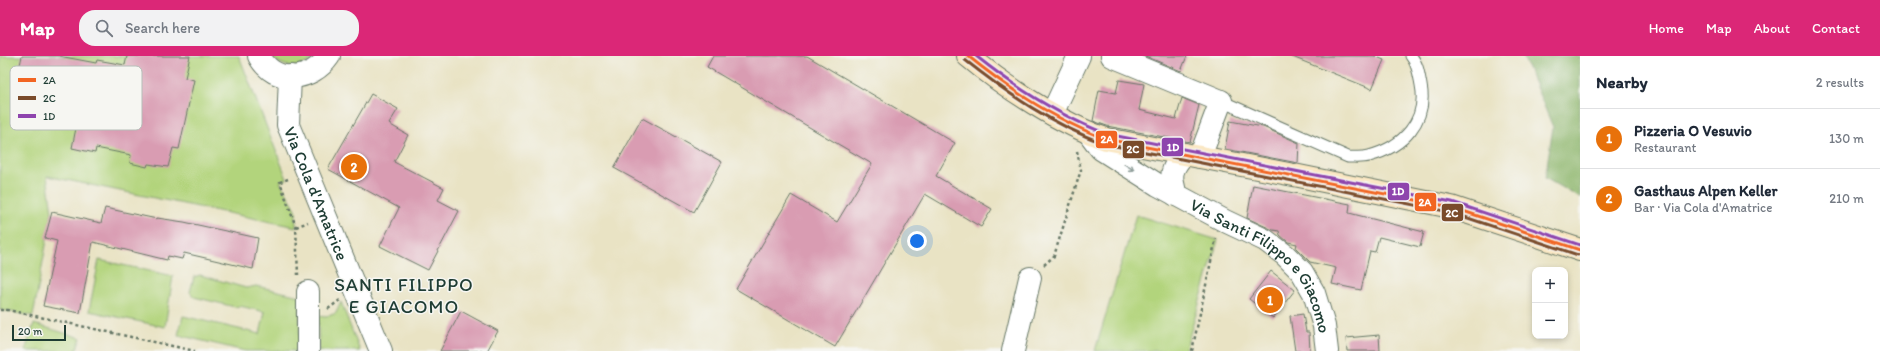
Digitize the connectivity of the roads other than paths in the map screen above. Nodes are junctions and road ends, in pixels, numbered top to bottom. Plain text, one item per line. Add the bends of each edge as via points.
1 (259, 56) edge
2 (329, 56) edge
3 (968, 56) edge
4 (1079, 56) edge
5 (1112, 56) edge
6 (1411, 56) edge
7 (290, 76) junction
8 (1222, 101) junction
9 (1052, 114) junction
10 (1082, 139) junction
11 (1192, 155) junction
12 (1176, 195) junction
13 (1580, 250) edge
14 (1030, 278) road end
15 (308, 301) road end
16 (308, 351) edge
17 (381, 351) edge
18 (1014, 351) edge
19 (1327, 351) edge

1 - 7 street via 269,68 279,74
2 - 7 street via 322,66 312,72
3 - 9 street via 986,71
4 - 9 street
5 - 8 street
6 - 8 lane via 1415,61 1423,96 1419,115 1410,134 1389,150 1368,156 1348,158
7 - 17 street, Via Cola d'Amatrice via 288,125
8 - 11 street, Via Santi Filippo e Giacomo
9 - 10 street
10 - 11 street via 1106,139
10 -> 12 street, Via Santi Filippo e Giacomo
11 - 12 street, Via Santi Filippo e Giacomo via 1172,169 1171,176
11 - 13 street via 1432,203 1471,213
12 - 19 street, Via Santi Filippo e Giacomo via 1265,240 1302,272 1314,293 1324,326
14 - 18 street
15 - 16 street

